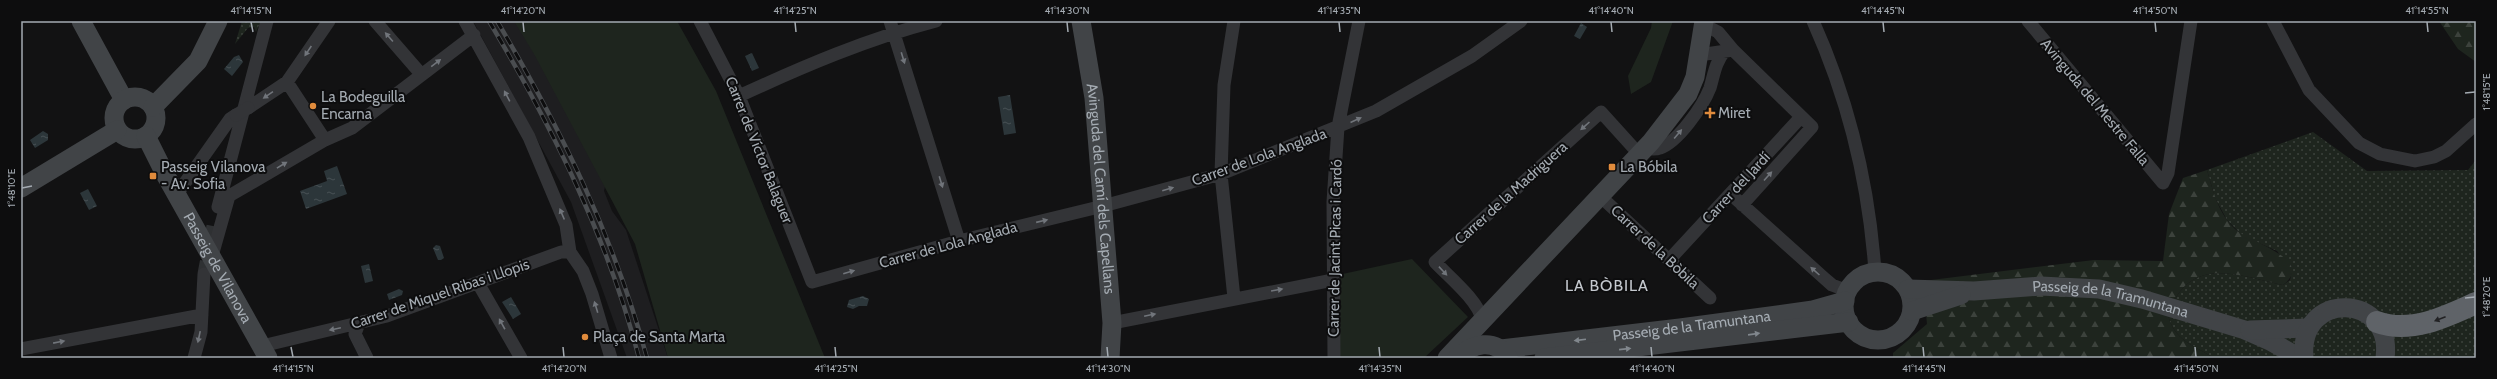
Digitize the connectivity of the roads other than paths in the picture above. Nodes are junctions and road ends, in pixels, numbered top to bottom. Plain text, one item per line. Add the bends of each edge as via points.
1 (81, 21) edge
2 (218, 21) edge
3 (267, 21) edge
4 (329, 21) edge
5 (375, 21) edge
6 (465, 21) edge
7 (700, 21) edge
8 (936, 21) edge
9 (1081, 21) edge
10 (1234, 21) edge
11 (1359, 21) edge
12 (1522, 21) edge
13 (1813, 21) edge
14 (2028, 21) edge
15 (2191, 21) edge
16 (2273, 21) edge
17 (1704, 23) edge
18 (893, 26) edge
19 (474, 35) junction
20 (1729, 51) junction
21 (1699, 55) junction
22 (421, 74) junction
23 (287, 82) junction
24 (740, 96) junction
25 (124, 100) junction
26 (153, 107) junction
27 (1802, 117) junction
28 (2476, 124) edge
29 (1338, 127) junction
30 (117, 130) junction
31 (146, 136) junction
32 (325, 140) junction
33 (1642, 151) junction
34 (1221, 174) junction
35 (21, 188) edge
36 (177, 194) junction
37 (1730, 194) junction
38 (1600, 196) junction
39 (1742, 205) junction
40 (1103, 206) junction
41 (213, 226) tunnel mouth
42 (959, 241) junction
43 (570, 252) junction
44 (212, 256) junction
45 (1670, 259) junction
46 (1875, 272) junction
47 (204, 274) tunnel mouth
48 (1333, 280) junction
49 (812, 282) joint
50 (478, 283) junction
51 (1908, 289) junction
52 (1974, 290) junction
53 (1846, 296) junction
54 (1234, 298) junction
55 (1710, 298) dead end
56 (1500, 303) junction
57 (2476, 303) edge
58 (1912, 311) junction
59 (202, 315) junction
60 (1482, 320) junction
61 (1849, 322) junction
62 (2377, 322) junction
63 (359, 323) junction
64 (1112, 323) junction
65 (2308, 328) junction
66 (2245, 330) junction
67 (21, 349) edge
68 (1502, 351) edge
69 (265, 352) edge
70 (1541, 352) edge
71 (2390, 354) edge
72 (1454, 355) edge
73 (194, 358) edge
74 (367, 358) edge
75 (521, 358) edge
76 (611, 358) edge
77 (1110, 358) edge
78 (1334, 358) edge
79 (2300, 358) edge
80 (2304, 358) edge

1 - 25 street
2 - 26 street via 198,61
3 - 41 street
4 -> 23 street
22 -> 5 street
6 - 19 street
7 - 24 street, Carrer de Víctor Balaguer
8 - 18 street
9 - 40 street, Avinguda del Camí dels Capellans via 1094,98
10 - 34 street via 1224,85
11 - 29 street, Carrer de Jacint Picas i Cardó
29 -> 12 street, Carrer de Lola Anglada via 1421,87
13 - 46 street via 1833,68 1854,136 1870,210
14 - 15 street, Avinguda del Mestre Falla via 2163,183 2169,168
16 - 28 street via 2309,90 2359,143 2380,154 2415,161 2434,157 2446,151
17 - 20 street via 1718,32
17 - 21 street
18 - 24 street
18 -> 42 street
22 -> 19 street
43 -> 19 street via 566,224 529,137
20 - 21 street
20 - 27 street
33 -> 20 street via 1658,149 1672,142 1692,118 1709,90 1717,62
21 - 33 street via 1688,94
22 - 32 street via 352,128
23 - 32 street
23 -> 36 street, bridge via 230,119
24 - 49 street, Carrer de Víctor Balaguer
25 - 26 street via 137,97
25 - 30 street via 115,114
26 - 31 street via 155,121
27 - 37 street, Carrer del Jardí
39 -> 27 street, Carrer del Jardí via 1812,127
29 - 34 street, Carrer de Lola Anglada
29 - 48 street, Carrer de Jacint Picas i Cardó via 1333,202
30 - 31 street via 131,138
30 - 35 street
31 - 36 street, Passeig de Vilanova
44 -> 32 street via 229,196
33 - 38 street
33 -> 60 street, Carrer de la Madriguera via 1601,112 1435,262 1475,305
40 -> 34 street, Carrer de Lola Anglada
34 - 54 street
36 - 44 street, Passeig de Vilanova
37 - 39 street
37 - 45 street, Carrer del Jardí
38 - 45 street, Carrer de la Bòbila
38 - 56 street
53 -> 39 street
42 -> 40 street, Carrer de Lola Anglada
40 - 64 street, Avinguda del Camí dels Capellans
49 -> 42 street, Carrer de Lola Anglada
43 - 50 street, Carrer de Miquel Ribas i Llopis via 561,252
76 -> 43 street via 592,294 583,271
44 - 69 street, Passeig de Vilanova
45 - 55 street, Carrer de la Bòbila
46 - 51 street via 1896,277
46 - 53 street via 1856,281
47 - 59 street
54 -> 48 street
48 - 78 street, Carrer de Jacint Picas i Cardó
50 - 63 street, Carrer de Miquel Ribas i Llopis via 387,316
75 -> 50 street
51 - 52 street, Passeig de la Tramuntana
51 - 58 street
52 - 58 street, Passeig de la Tramuntana
52 - 66 street, Passeig de la Tramuntana via 2041,286 2099,289
53 - 61 street
53 -> 70 street, Passeig de la Tramuntana via 1813,310
64 -> 54 street
56 - 60 street
56 - 68 street via 1493,320
57 -> 62 highway via 2436,321 2388,326
58 - 61 street via 1903,329 1893,337 1882,340 1870,339 1859,334
67 -> 59 street
59 -> 73 street via 201,332
60 - 72 street
70 -> 61 street, Passeig de la Tramuntana
62 - 65 street via 2364,312 2348,307 2333,308 2318,316
62 - 71 street
63 -> 69 street, Carrer de Miquel Ribas i Llopis
63 - 74 street via 356,334
64 - 77 street, Avinguda del Camí dels Capellans
65 - 66 street, Passeig de la Tramuntana
65 - 80 street via 2302,344
66 - 79 street, Passeig de la Tramuntana
68 - 70 street
68 - 72 street via 1474,346

